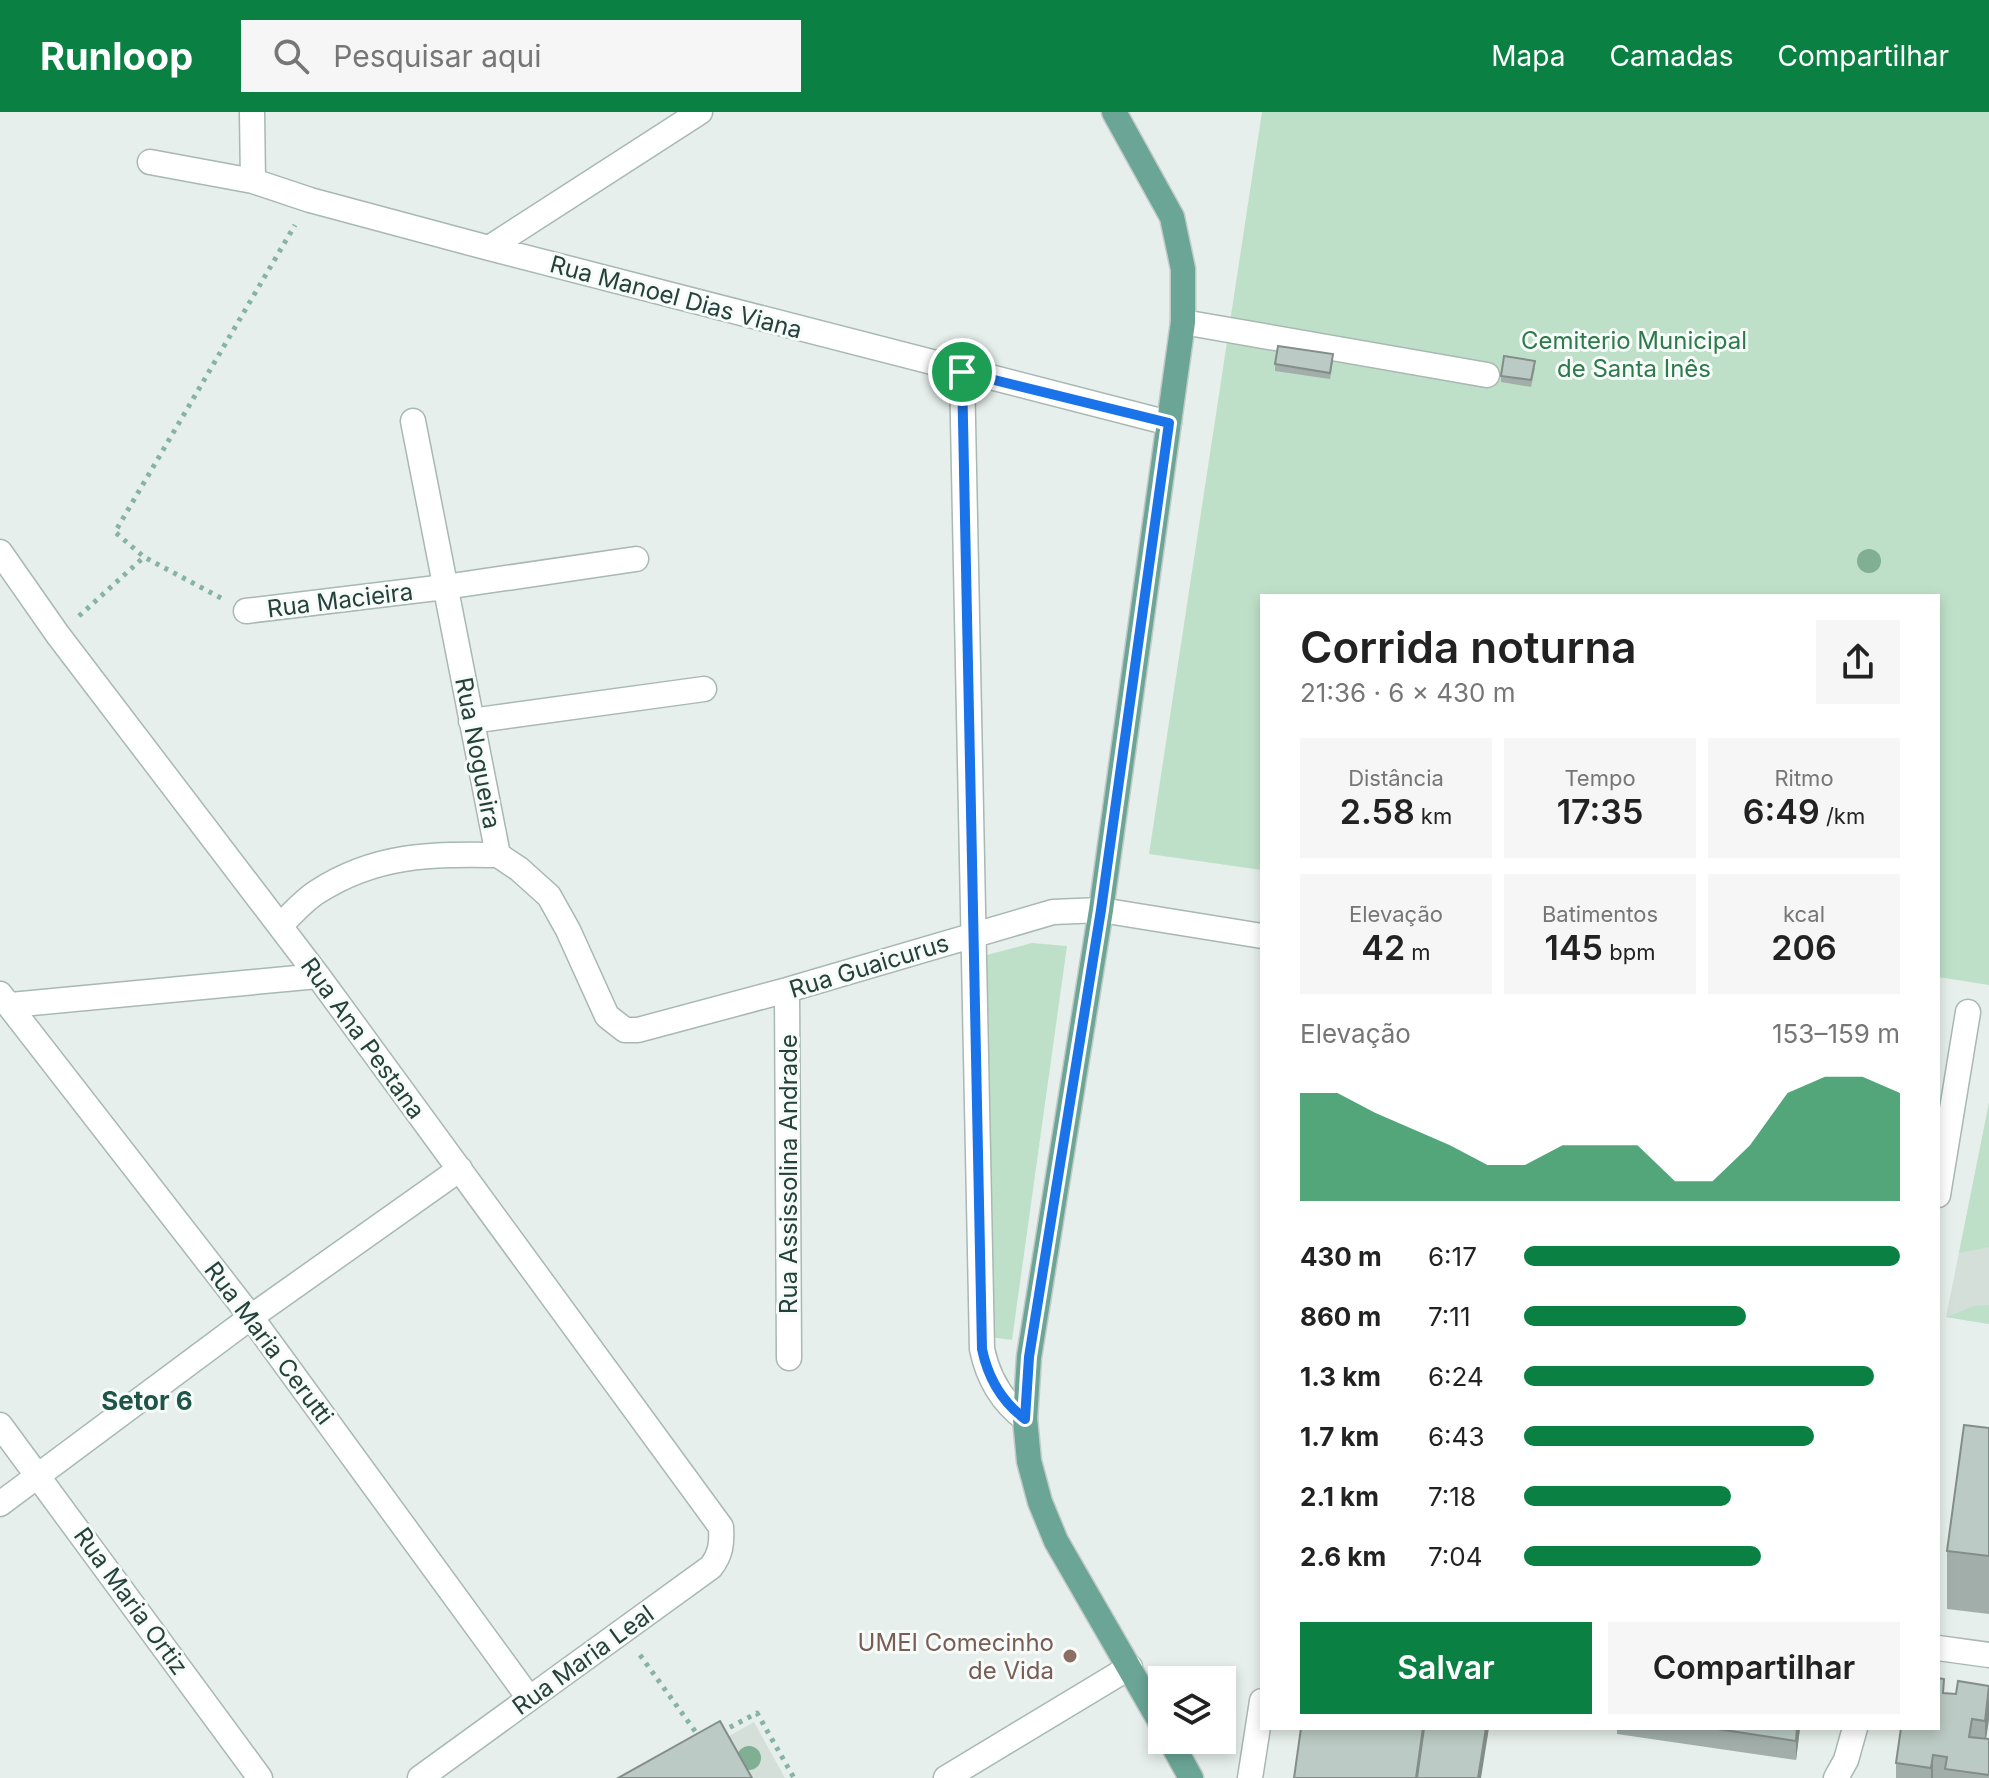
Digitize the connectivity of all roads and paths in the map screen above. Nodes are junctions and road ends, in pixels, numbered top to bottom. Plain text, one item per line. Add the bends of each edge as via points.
1 (252, 112) edge
2 (700, 112) edge
3 (1114, 112) edge
4 (150, 162) dead end
5 (253, 181) junction
6 (310, 200) junction
7 (489, 248) junction
8 (1183, 322) junction
9 (962, 372) junction
10 (1487, 375) dead end
11 (413, 421) dead end
12 (1169, 423) junction
13 (0, 552) edge
14 (144, 557) junction
15 (636, 559) dead end
16 (445, 587) junction
17 (246, 611) joint
18 (58, 635) junction
19 (704, 689) dead end
20 (471, 721) junction
21 (498, 855) junction
22 (1101, 910) junction
23 (280, 926) junction
24 (973, 935) junction
25 (1260, 936) edge
26 (318, 976) junction
27 (787, 990) junction
28 (5, 1000) edge
29 (1968, 1012) dead end
30 (638, 1030) joint
31 (460, 1169) junction
32 (1940, 1183) edge
33 (251, 1317) junction
34 (789, 1358) dead end
35 (1025, 1419) junction
36 (0, 1425) edge
37 (38, 1474) junction
38 (0, 1504) edge
39 (721, 1527) joint
40 (622, 1632) junction
41 (1940, 1648) edge
42 (1989, 1655) edge
43 (1130, 1667) junction
44 (529, 1698) junction
45 (1148, 1700) edge
46 (1260, 1714) edge
47 (1854, 1730) edge
48 (717, 1735) edge
49 (703, 1742) edge
50 (1178, 1754) edge
51 (260, 1778) edge
52 (420, 1778) edge
53 (794, 1778) edge
54 (946, 1778) edge
55 (1191, 1778) edge
56 (1250, 1778) edge
57 (1836, 1778) edge

1 - 5 street
2 - 7 street
3 - 8 main road via 1172,217 1183,269
4 - 5 street, Rua Manoel Dias Viana
5 - 6 street, Rua Manoel Dias Viana
6 - 7 street, Rua Manoel Dias Viana
6 - 14 path, Rua Macieira via 115,532
7 - 9 street, Rua Manoel Dias Viana
8 - 10 street
8 - 12 main road
9 - 12 street, Rua Manoel Dias Viana
9 - 24 street
11 - 16 street, Rua Nogueira
12 - 22 main road
13 - 18 street, Rua Ana Pestana
14 - 17 path, Rua Macieira
14 - 18 path
15 - 16 street, Rua Macieira
16 - 17 street, Rua Macieira
16 - 20 street, Rua Nogueira
18 - 23 street, Rua Ana Pestana
19 - 20 street
20 - 21 street, Rua Nogueira
21 - 23 street via 390,859 317,892
21 - 30 street, Rua Nogueira via 549,896 607,1016 625,1030
22 - 24 street, Rua Guaicurus via 1053,912
22 - 25 street, Rua Guaicurus
22 - 35 main road via 1029,1357
23 - 26 street, Rua Ana Pestana
24 - 27 street, Rua Guaicurus
24 - 35 street via 982,1349 996,1389
26 - 28 street
26 - 31 street, Rua Ana Pestana
27 - 30 street, Rua Guaicurus
27 - 34 street, Rua Assissolina Andrade
28 - 33 street, Rua Maria Cerutti
29 - 32 street
31 - 33 street
31 - 39 street, Rua Ana Pestana
33 - 37 street
33 - 44 street, Rua Maria Cerutti
35 - 43 main road via 1029,1461 1048,1522
36 - 37 street, Rua Maria Ortiz
37 - 38 street
37 - 51 street, Rua Maria Ortiz
39 - 40 street, Rua Maria Leal via 719,1557 711,1567
40 - 44 street, Rua Maria Leal
40 - 49 path
41 - 42 street
43 - 45 main road
43 - 54 street
44 - 52 street, Rua Maria Leal
46 - 56 street
47 - 57 street
48 - 53 path via 757,1713
50 - 55 main road

